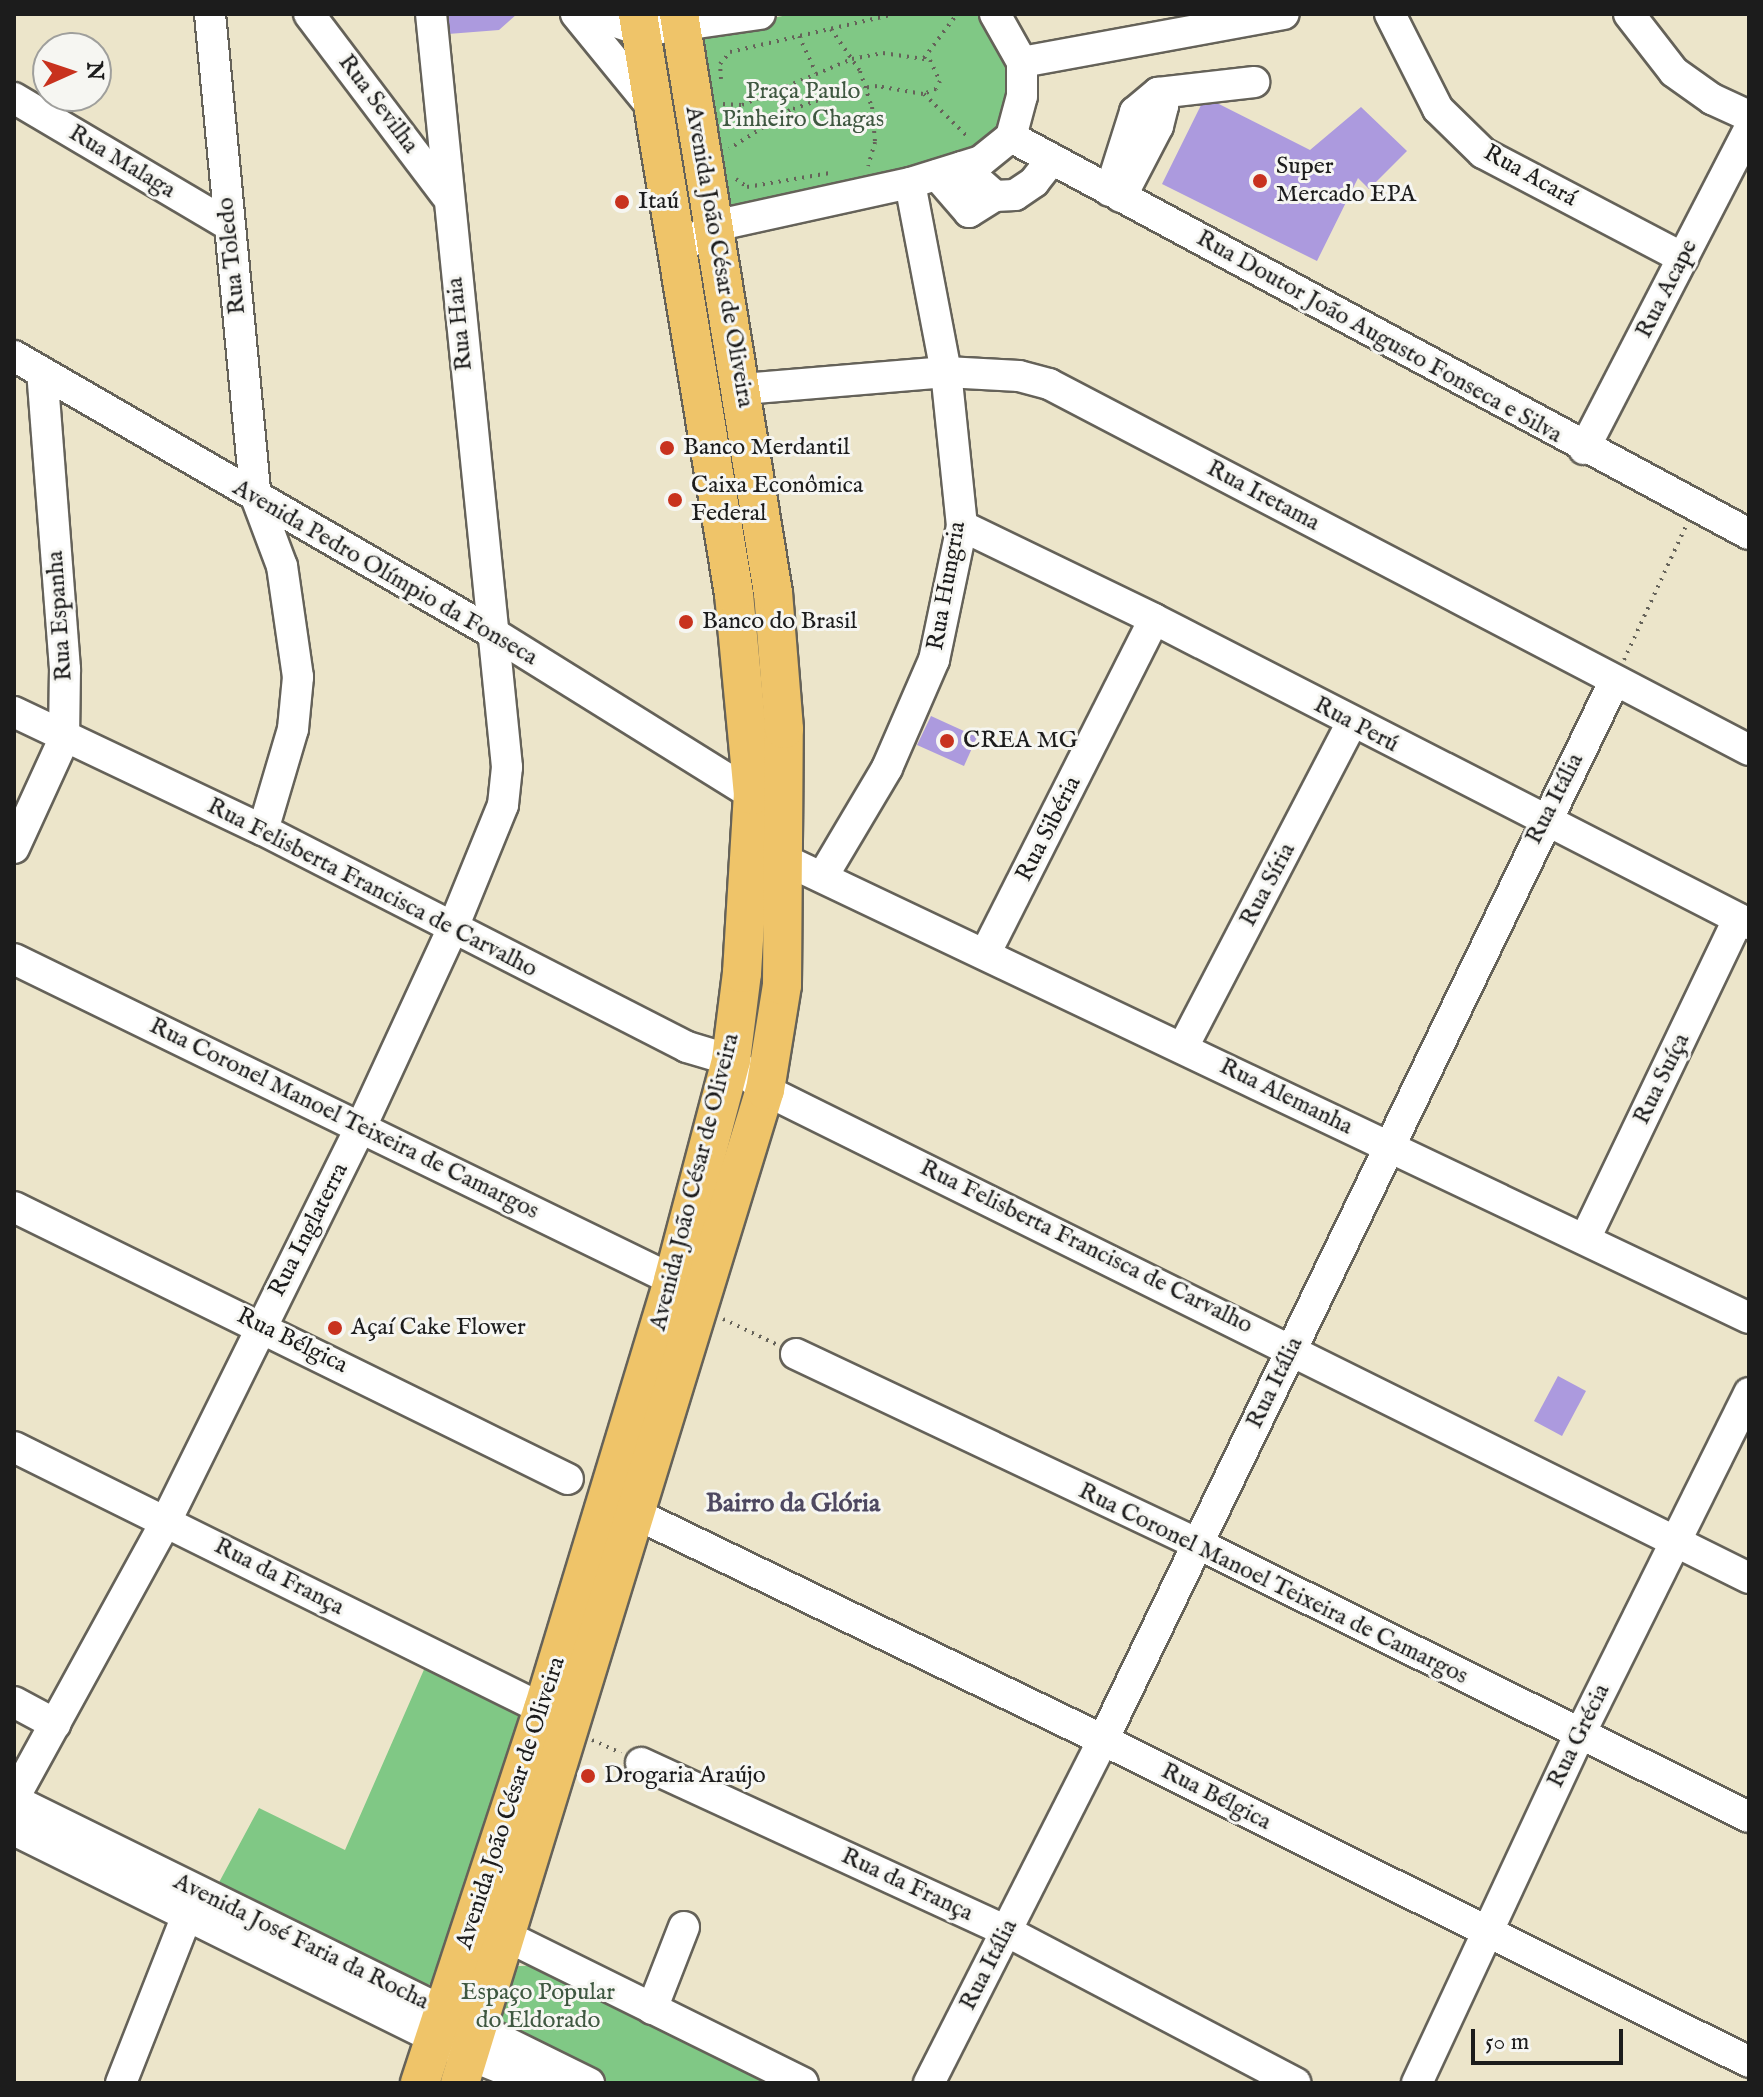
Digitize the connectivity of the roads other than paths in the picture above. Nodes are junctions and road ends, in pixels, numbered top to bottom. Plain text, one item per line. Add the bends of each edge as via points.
1 (210, 14) edge
2 (309, 14) edge
3 (431, 14) edge
4 (576, 14) edge
5 (593, 14) edge
6 (760, 14) edge
7 (995, 14) edge
8 (1284, 14) edge
9 (1390, 14) edge
10 (1629, 14) edge
11 (1221, 20) edge
12 (680, 21) edge
13 (640, 22) edge
14 (1022, 62) junction
15 (1254, 82) dead end
16 (14, 98) edge
17 (655, 111) junction
18 (1749, 116) edge
19 (1749, 129) edge
20 (1011, 137) junction
21 (1052, 159) junction
22 (943, 168) junction
23 (1116, 194) junction
24 (446, 195) junction
25 (229, 225) junction
26 (714, 226) junction
27 (678, 250) junction
28 (1683, 258) junction
29 (14, 356) edge
30 (946, 372) junction
31 (42, 373) junction
32 (743, 389) junction
33 (1584, 449) junction
34 (256, 497) junction
35 (962, 526) junction
36 (1749, 534) edge
37 (1154, 619) junction
38 (493, 633) junction
39 (1615, 680) junction
40 (14, 712) edge
41 (1352, 723) junction
42 (64, 739) junction
43 (1749, 750) edge
44 (753, 795) junction
45 (1543, 822) junction
46 (263, 830) junction
47 (14, 848) edge
48 (785, 860) junction
49 (823, 876) junction
50 (1744, 921) edge
51 (452, 930) junction
52 (985, 954) junction
53 (14, 959) edge
54 (1183, 1047) junction
55 (731, 1060) junction
56 (765, 1090) junction
57 (717, 1111) junction
58 (361, 1127) junction
59 (1389, 1147) junction
60 (14, 1207) edge
61 (1585, 1239) junction
62 (673, 1280) junction
63 (1749, 1318) edge
64 (261, 1326) junction
65 (1293, 1348) junction
66 (796, 1354) road end
67 (1749, 1393) edge
68 (14, 1447) edge
69 (568, 1479) dead end
70 (636, 1514) junction
71 (166, 1521) junction
72 (1196, 1543) junction
73 (1675, 1543) junction
74 (1749, 1578) edge
75 (14, 1702) edge
76 (557, 1720) junction
77 (55, 1724) junction
78 (1579, 1736) junction
79 (1103, 1740) junction
80 (641, 1763) road end
81 (14, 1799) edge
82 (1749, 1817) edge
83 (14, 1830) edge
84 (188, 1913) junction
85 (684, 1927) dead end
86 (1006, 1931) junction
87 (1486, 1933) junction
88 (506, 1936) junction
89 (652, 2009) junction
90 (439, 2025) junction
91 (469, 2056) edge
92 (1749, 2062) edge
93 (121, 2083) edge
94 (420, 2083) edge
95 (538, 2083) edge
96 (589, 2083) edge
97 (803, 2083) edge
98 (929, 2083) edge
99 (1296, 2083) edge
100 (1417, 2083) edge

1 - 25 street, Rua Toledo
2 - 24 street, Rua Sevilha
3 - 24 street, Rua Haia
4 - 17 street
5 - 13 street
6 - 12 street
7 - 14 street
8 - 11 street
9 - 28 street, Rua Acará via 1438,109 1483,153
10 - 18 street via 1674,72 1712,99
11 - 14 street
12 - 13 street
12 - 26 main road, Avenida João César de Oliveira
13 - 17 main road, Avenida João César de Oliveira
14 - 20 street via 1022,96
15 - 23 street via 1158,93 1135,112
16 - 25 street, Rua Malaga
17 - 27 main road, Avenida João César de Oliveira
19 - 28 street, Rua Acape
20 - 21 street, Rua Doutor João Augusto Fonseca e Silva
20 - 22 street via 981,161
21 - 22 street via 1015,195 995,196
21 - 23 street, Rua Doutor João Augusto Fonseca e Silva
22 - 26 street
22 - 30 street, Rua Hungria
23 - 33 street, Rua Doutor João Augusto Fonseca e Silva
24 - 38 street, Rua Haia
25 - 34 street, Rua Toledo
26 - 27 street
26 - 32 main road, Avenida João César de Oliveira
27 - 44 main road, Avenida João César de Oliveira via 734,594
28 - 33 street, Rua Acape
29 - 31 street, Avenida Pedro Olímpio da Fonseca
30 - 32 street, Rua Iretama
30 - 35 street, Rua Hungria
30 - 39 street, Rua Iretama via 1019,376 1049,384
31 - 34 street, Avenida Pedro Olímpio da Fonseca
31 - 42 street, Rua Espanha via 65,669
32 - 48 main road, Avenida João César de Oliveira via 773,593 784,729
33 - 36 street, Rua Doutor João Augusto Fonseca e Silva
34 - 38 street, Avenida Pedro Olímpio da Fonseca
34 - 46 street, Rua Toledo via 282,566 298,677 293,729
35 - 37 street, Rua Perú
35 - 49 street, Rua Hungria via 934,660 887,768
37 - 41 street, Rua Perú
37 - 52 street, Rua Sibéria
38 - 44 street, Avenida Pedro Olímpio da Fonseca
38 - 51 street, Rua Inglaterra via 507,767 503,805
39 - 43 street, Rua Iretama
39 - 45 street, Rua Itália
40 - 42 street, Rua Felisberta Francisca de Carvalho
41 - 45 street, Rua Perú
41 - 54 street, Rua Síria
42 - 46 street, Rua Felisberta Francisca de Carvalho
42 - 47 street, Rua Espanha
44 - 55 main road, Avenida João César de Oliveira via 750,889
45 - 50 street, Rua Perú
45 - 59 street, Rua Itália
46 - 51 street, Rua Felisberta Francisca de Carvalho
48 - 49 street
48 - 56 main road, Avenida João César de Oliveira via 782,985
49 - 52 street, Rua Alemanha
50 - 61 street, Rua Suíça
51 - 55 street, Rua Felisberta Francisca de Carvalho via 687,1047
51 - 58 street, Rua Inglaterra
52 - 54 street, Rua Alemanha
53 - 58 street, Rua Coronel Manoel Teixeira de Camargos
54 - 59 street, Rua Alemanha
55 - 56 street, Rua Felisberta Francisca de Carvalho
55 - 57 main road, Avenida João César de Oliveira
56 - 57 street via 743,1092
56 - 65 street, Rua Felisberta Francisca de Carvalho
56 - 70 main road, Avenida João César de Oliveira
57 - 62 main road, Avenida João César de Oliveira
58 - 62 street, Rua Coronel Manoel Teixeira de Camargos
58 - 64 street, Rua Inglaterra
59 - 61 street, Rua Alemanha
59 - 65 street, Rua Itália
60 - 64 street, Rua Bélgica
61 - 63 street, Rua Alemanha
62 - 76 main road, Avenida João César de Oliveira
64 - 69 street, Rua Bélgica
64 - 71 street, Rua Inglaterra
65 - 72 street, Rua Itália
65 - 73 street, Rua Felisberta Francisca de Carvalho
66 - 72 street, Rua Coronel Manoel Teixeira de Camargos
67 - 73 street, Rua Grécia
68 - 71 street, Rua da França
70 - 76 main road, Avenida João César de Oliveira
70 - 79 street, Rua Bélgica
71 - 76 street, Rua da França
71 - 77 street, Rua Inglaterra
72 - 78 street, Rua Coronel Manoel Teixeira de Camargos
72 - 79 street, Rua Itália
73 - 74 street, Rua Felisberta Francisca de Carvalho
73 - 78 street, Rua Grécia
75 - 77 street
76 - 88 main road, Avenida João César de Oliveira
76 - 90 main road, Avenida João César de Oliveira
77 - 81 street, Rua Inglaterra
78 - 82 street, Rua Coronel Manoel Teixeira de Camargos
78 - 87 street, Rua Grécia
79 - 86 street, Rua Itália
79 - 87 street, Rua Bélgica
80 - 86 street, Rua da França
81 - 90 street, Avenida José Faria da Rocha
83 - 84 street, Avenida José Faria da Rocha
84 - 90 street, Avenida José Faria da Rocha
84 - 93 street
85 - 89 street
86 - 98 street, Rua Itália
86 - 99 street, Rua da França
87 - 92 street, Rua Bélgica
87 - 100 street, Rua Grécia
88 - 89 street
88 - 91 main road, Avenida João César de Oliveira
89 - 97 street
90 - 91 street, Avenida José Faria da Rocha
90 - 94 main road, Avenida João César de Oliveira
91 - 95 street, Avenida José Faria da Rocha
91 - 96 street, Avenida José Faria da Rocha

